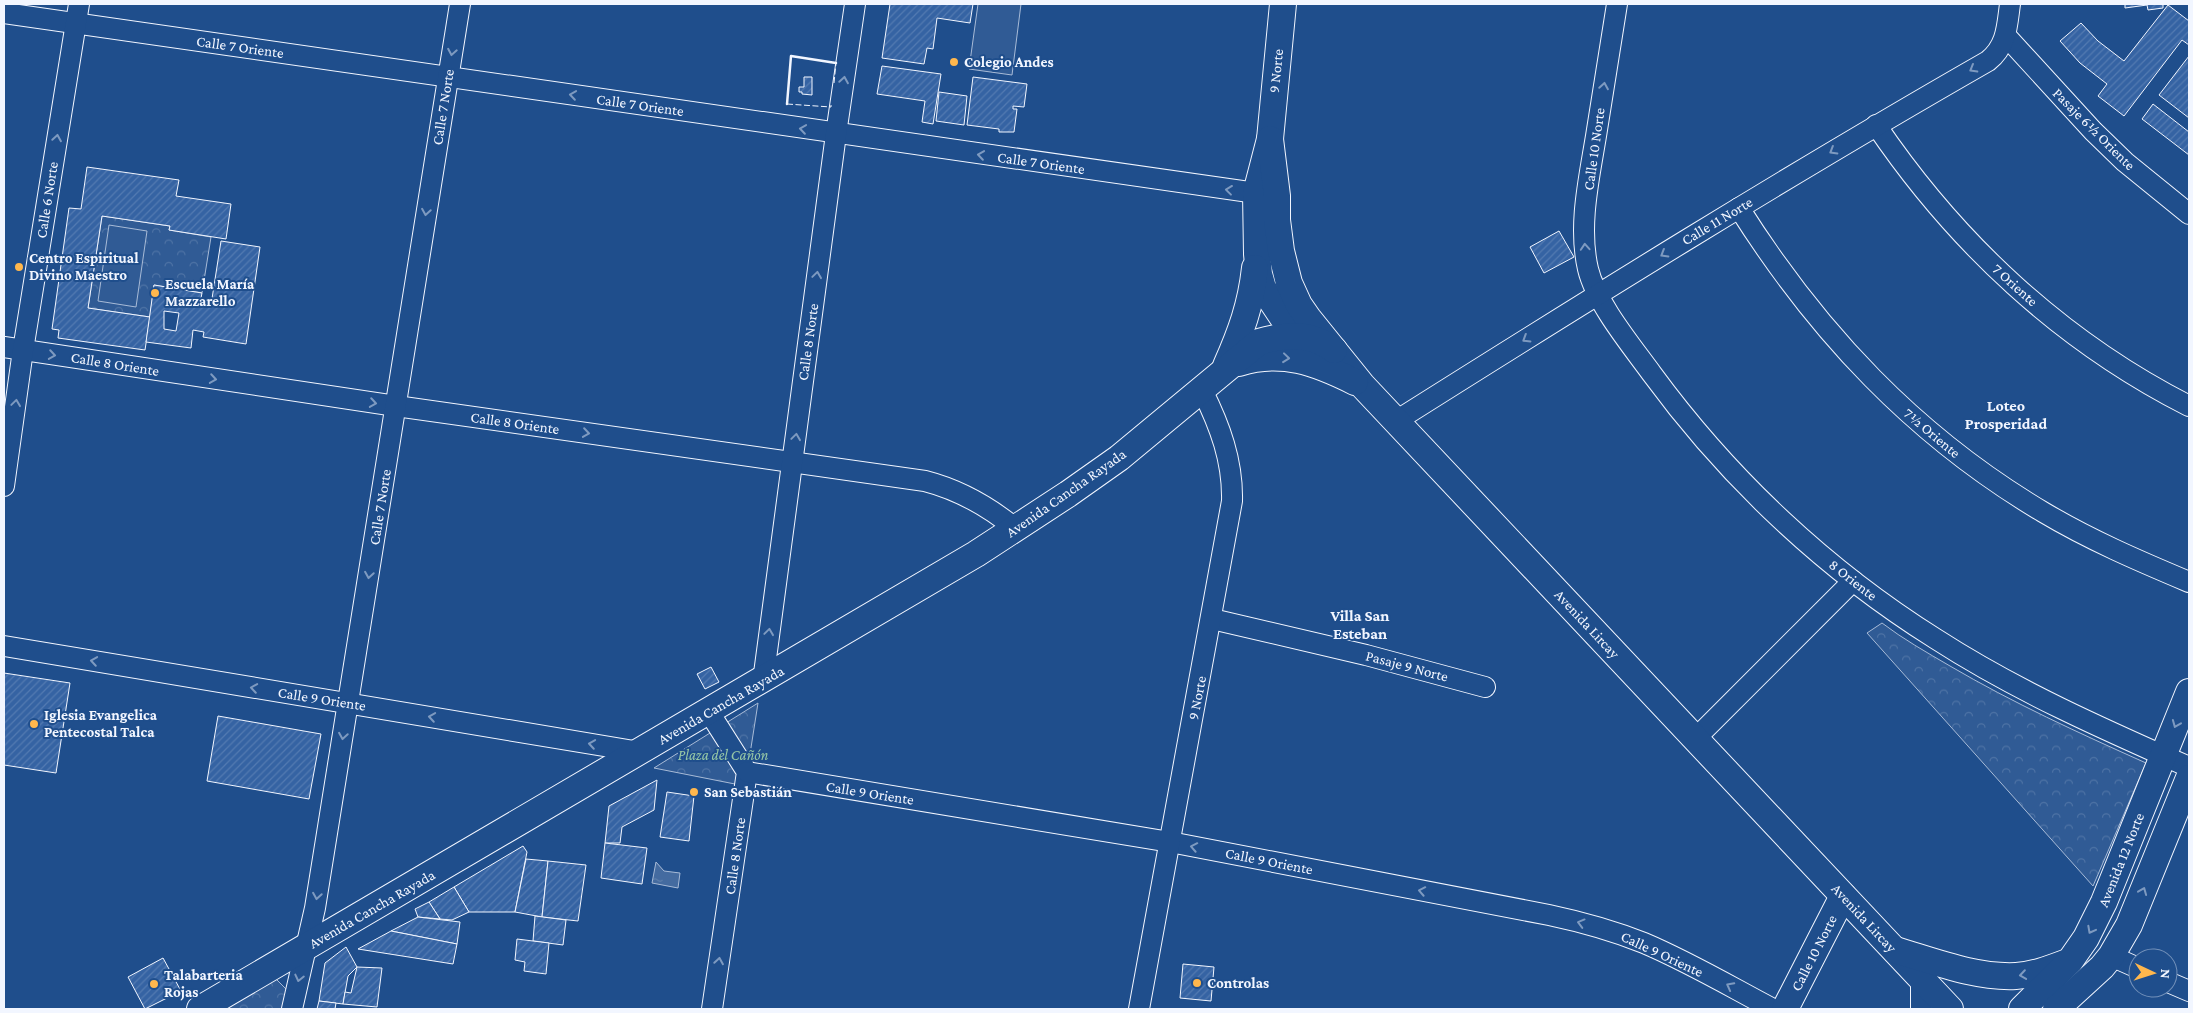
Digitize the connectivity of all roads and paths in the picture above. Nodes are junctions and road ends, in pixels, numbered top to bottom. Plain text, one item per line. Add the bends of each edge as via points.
1 (79, 4) edge
2 (460, 4) edge
3 (856, 4) edge
4 (1283, 4) edge
5 (1617, 4) edge
6 (2010, 4) edge
7 (4, 13) edge
8 (76, 23) junction
9 (2006, 36) junction
10 (447, 77) junction
11 (1876, 125) junction
12 (836, 134) junction
13 (1267, 195) junction
14 (1739, 208) junction
15 (2189, 214) edge
16 (1269, 253) junction
17 (1597, 294) junction
18 (1270, 302) junction
19 (1297, 335) junction
20 (13, 349) edge
21 (1247, 351) junction
22 (1331, 359) junction
23 (1223, 372) junction
24 (1202, 390) junction
25 (396, 406) junction
26 (2189, 406) edge
27 (1396, 421) junction
28 (792, 462) junction
29 (4, 486) edge
30 (1016, 529) junction
31 (1853, 581) junction
32 (2189, 582) edge
33 (1212, 619) junction
34 (4, 646) edge
35 (763, 680) junction
36 (1485, 687) dead end
37 (2189, 692) edge
38 (348, 704) junction
39 (709, 712) junction
40 (1695, 738) junction
41 (640, 752) junction
42 (2163, 756) junction
43 (2189, 767) edge
44 (747, 772) junction
45 (2189, 778) edge
46 (1170, 842) junction
47 (1843, 896) junction
48 (306, 947) junction
49 (1895, 950) junction
50 (2111, 956) junction
51 (2070, 962) junction
52 (2128, 964) edge
53 (1921, 978) junction
54 (2078, 999) edge
55 (200, 1009) edge
56 (292, 1009) edge
57 (712, 1009) edge
58 (1139, 1009) edge
59 (1773, 1009) edge
60 (1785, 1009) edge
61 (1920, 1009) edge
62 (1950, 1009) edge
63 (2022, 1009) edge
64 (2056, 1009) edge

1 - 8 street, Calle 6 Norte
2 -> 10 street, Calle 7 Norte
12 -> 3 street, Calle 8 Norte
4 - 13 main road, 9 Norte
17 -> 5 street, Calle 10 Norte via 1586,257 1585,221
6 - 9 street, Calle 11 Norte
7 - 8 street, Calle 7 Oriente
8 - 10 street, Calle 7 Oriente
20 -> 8 street, Calle 6 Norte
9 -> 11 street, Calle 11 Norte via 2000,50 1988,61
9 - 15 street, Pasaje 6½ Oriente via 2125,162
12 -> 10 street, Calle 7 Oriente
10 -> 25 street, Calle 7 Norte
11 -> 14 street, Calle 11 Norte
11 - 26 street, 7 Oriente via 1923,191 2004,277 2104,356
13 -> 12 street, Calle 7 Oriente
28 -> 12 street, Calle 8 Norte
13 - 16 main road, 9 Norte
14 -> 17 street, Calle 11 Norte
14 - 32 street, 7½ Oriente via 1808,307 1855,361 1916,421 1980,471 2044,513 2127,556
16 - 18 main road via 1259,274
16 - 22 main road, Avenida Lircay
16 - 23 main road via 1239,338
17 -> 27 street, Calle 11 Norte
17 - 31 street, 8 Oriente via 1661,387 1714,450 1777,516
18 - 19 main road
18 - 21 main road
19 - 21 main road, Avenida Cancha Rayada via 1259,342
19 - 22 main road, Avenida Cancha Rayada via 1319,340
20 -> 25 street, Calle 8 Oriente
29 -> 20 street, Calle 6 Norte
21 - 23 main road, Avenida Cancha Rayada
23 -> 22 main road, Avenida Cancha Rayada via 1236,364 1266,357
22 - 27 main road, Avenida Lircay via 1362,385
23 - 24 main road, Avenida Cancha Rayada
24 - 30 main road, Avenida Cancha Rayada via 1119,458
24 - 33 street, 9 Norte via 1224,440 1232,484 1230,518
25 -> 28 street, Calle 8 Oriente
25 -> 38 street, Calle 7 Norte
27 - 40 main road, Avenida Lircay
28 - 30 street, Calle 8 Oriente via 943,486 975,500
35 -> 28 street, Calle 8 Norte
30 - 35 main road, Avenida Cancha Rayada
31 - 40 street
31 - 42 street, 8 Oriente via 1936,640 1978,664
33 - 36 street, Pasaje 9 Norte via 1357,652
33 - 46 street, 9 Norte
38 -> 34 street, Calle 9 Oriente
35 - 39 main road, Avenida Cancha Rayada
37 -> 42 main road, Avenida 12 Norte
41 -> 38 street, Calle 9 Oriente
38 -> 48 street, Calle 7 Norte
39 - 41 main road, Avenida Cancha Rayada
39 - 44 street
40 - 47 main road, Avenida Lircay
41 - 48 main road, Avenida Cancha Rayada
42 - 43 street, 8 Oriente
42 -> 51 main road, Avenida 12 Norte via 2104,902
44 - 46 street, Calle 9 Oriente
57 -> 44 street, Calle 8 Norte
50 -> 45 main road via 2129,924
46 - 58 street, 9 Norte
59 -> 46 street, Calle 9 Oriente via 1662,951 1583,923
47 - 49 main road, Avenida Lircay
47 - 60 main road, Calle 10 Norte
48 - 55 main road, Avenida Cancha Rayada
48 -> 56 street, Calle 7 Norte
51 -> 49 main road via 2017,976 1995,975
49 - 53 main road, Avenida Lircay
50 - 52 street
50 - 54 main road
51 - 63 main road, Avenida 12 Norte
53 - 61 street
53 - 62 main road, Avenida Lircay
54 - 64 main road

